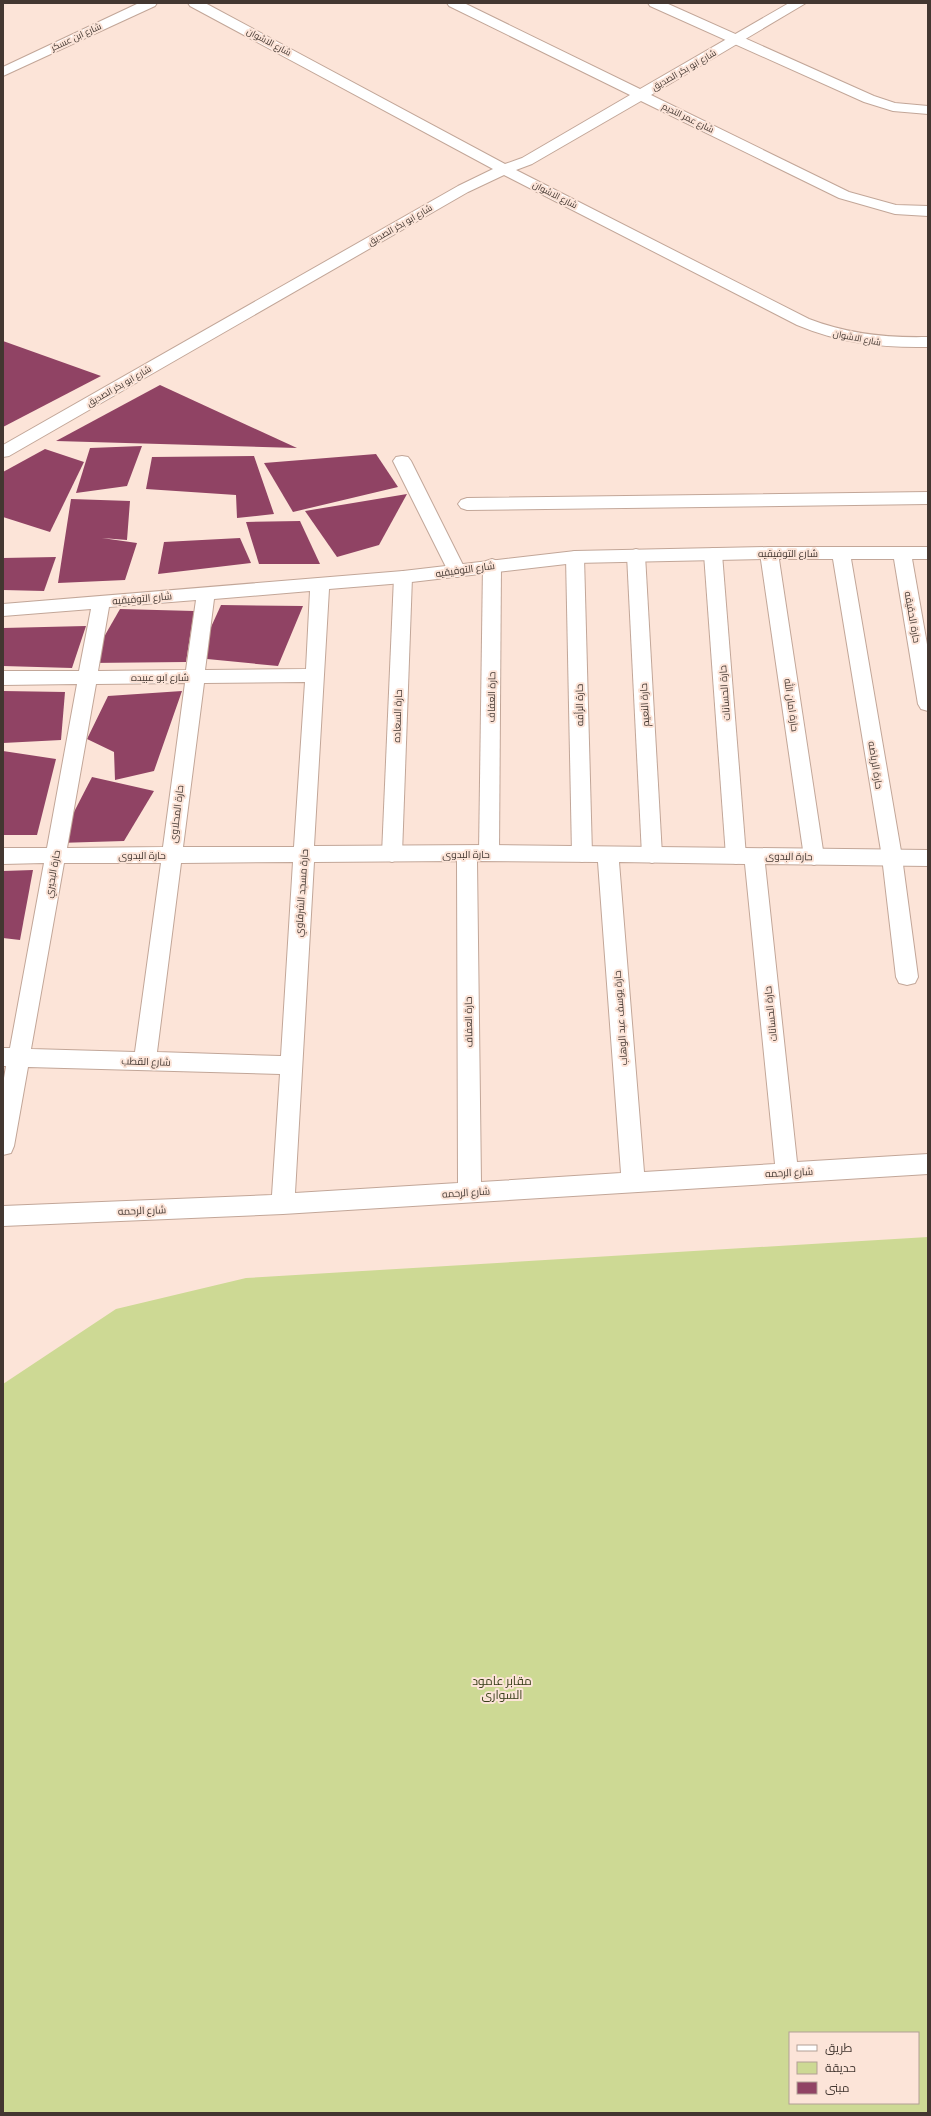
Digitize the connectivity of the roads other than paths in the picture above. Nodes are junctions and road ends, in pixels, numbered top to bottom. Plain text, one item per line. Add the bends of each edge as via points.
1 (150, 3) edge
2 (195, 3) edge
3 (454, 3) edge
4 (655, 3) edge
5 (799, 3) edge
6 (737, 40) junction
7 (3, 72) edge
8 (641, 95) junction
9 (928, 110) edge
10 (504, 169) junction
11 (928, 211) edge
12 (928, 342) edge
13 (3, 452) edge
14 (402, 461) dead end
15 (928, 498) edge
16 (467, 504) dead end
17 (769, 553) junction
18 (842, 553) junction
19 (902, 553) junction
20 (928, 553) edge
21 (713, 554) junction
22 (636, 555) junction
23 (575, 557) junction
24 (492, 565) junction
25 (457, 571) junction
26 (403, 577) junction
27 (320, 583) junction
28 (206, 592) junction
29 (101, 602) junction
30 (3, 610) edge
31 (194, 676) junction
32 (316, 676) junction
33 (87, 677) junction
34 (3, 678) edge
35 (928, 704) edge
36 (303, 854) junction
37 (392, 854) junction
38 (467, 854) junction
39 (489, 854) junction
40 (582, 854) junction
41 (55, 855) junction
42 (171, 855) junction
43 (608, 855) junction
44 (652, 855) junction
45 (3, 856) edge
46 (745, 856) junction
47 (814, 857) junction
48 (892, 857) junction
49 (928, 858) edge
50 (907, 977) dead end
51 (11, 1057) edge
52 (145, 1060) junction
53 (290, 1065) junction
54 (3, 1146) edge
55 (928, 1164) edge
56 (787, 1172) junction
57 (633, 1181) junction
58 (470, 1191) junction
59 (283, 1204) junction
60 (3, 1216) edge

1 - 7 street, شارع ابن عسكر
2 - 10 street, شارع الاشوان
3 - 8 street, شارع عمر النديم
4 - 6 street
5 - 6 street, شارع ابو بكر الصديق
6 - 8 street, شارع ابو بكر الصديق
6 - 9 street via 869,99 893,107
8 - 10 street, شارع ابو بكر الصديق via 527,161
8 - 11 street, شارع عمر النديم via 844,195 895,209
10 - 12 street, شارع الاشوان via 823,330 871,342
10 - 13 street, شارع ابو بكر الصديق via 463,189
14 - 25 street
15 - 16 street
17 - 18 street, شارع التوفيقيه
17 - 21 street, شارع التوفيقيه
17 - 47 street, حارة امان الله
18 - 19 street, شارع التوفيقيه
18 - 48 street, حارة الرياضه
19 - 20 street, شارع التوفيقيه
19 - 35 street, حارة الحقيقه
21 - 22 street, شارع التوفيقيه
21 - 46 street, حارة الحسانات
22 - 23 street, شارع التوفيقيه
22 - 44 street, حارة النعيم
23 - 24 street, شارع التوفيقيه
23 - 40 street, حارة الرأفه
24 - 25 street, شارع التوفيقيه
24 - 39 street, حارة العفاف
25 - 26 street, شارع التوفيقيه
26 - 27 street, شارع التوفيقيه
26 - 37 street, حارة السعاده
27 - 28 street, شارع التوفيقيه
27 - 32 street, حارة مسجد الشرقاوي
28 - 29 street, شارع التوفيقيه
28 - 31 street, حارة المحلاوى
29 - 30 street, شارع التوفيقيه
29 - 33 street, حارة البحيري
31 - 32 street, شارع ابو عبيده
31 - 33 street, شارع ابو عبيده
31 - 42 street, حارة المحلاوى
32 - 36 street, حارة مسجد الشرقاوي
33 - 34 street, شارع ابو عبيده
33 - 41 street, حارة البحيري
36 - 37 street, حارة البدوى
36 - 42 street, حارة البدوى
36 - 53 street, حارة مسجد الشرقاوي
37 - 38 street, حارة البدوى
38 - 39 street, حارة البدوى
38 - 58 street, حارة العفاف
39 - 40 street, حارة البدوى
40 - 43 street, حارة البدوى
41 - 42 street, حارة البدوى
41 - 45 street, حارة البدوى
41 - 51 street, حارة البحيري
42 - 52 street, حارة المحلاوى
43 - 44 street, حارة البدوى
43 - 57 street, حارة يوسف عبد الوهاب
44 - 46 street, حارة البدوى
46 - 47 street, حارة البدوى
46 - 56 street, حارة الحسانات
47 - 48 street, حارة البدوى
48 - 49 street, حارة البدوى
48 - 50 street, حارة الرياضه
51 - 52 street, شارع القطب
51 - 54 street, حارة البحيري
52 - 53 street, شارع القطب
53 - 59 street, حارة مسجد الشرقاوي
55 - 56 street, شارع الرحمه
56 - 57 street, شارع الرحمه
57 - 58 street, شارع الرحمه
58 - 59 street, شارع الرحمه
59 - 60 street, شارع الرحمه

